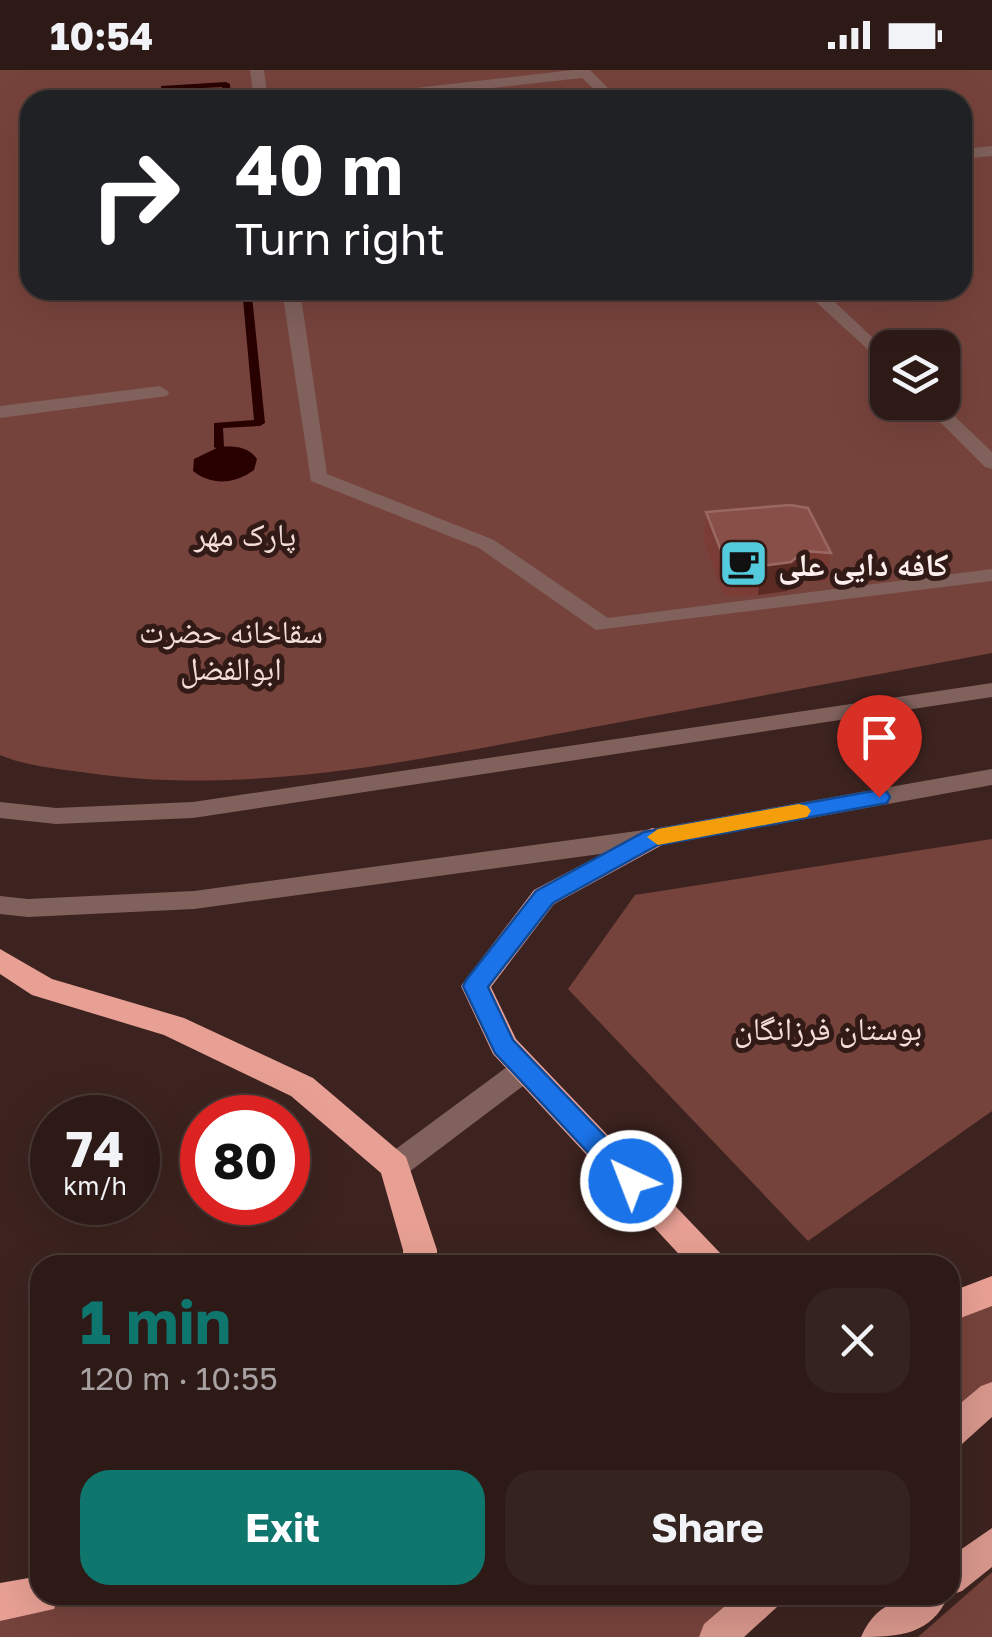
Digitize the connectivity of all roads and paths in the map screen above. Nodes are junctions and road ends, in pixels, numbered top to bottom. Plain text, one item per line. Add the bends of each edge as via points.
1 (583, 71) edge
2 (427, 90) edge
3 (603, 90) edge
4 (292, 300) edge
5 (822, 300) edge
6 (870, 346) edge
7 (160, 392) dead end
8 (0, 412) edge
9 (948, 420) edge
10 (992, 463) edge
11 (992, 575) edge
12 (992, 690) edge
13 (992, 777) edge
14 (0, 810) edge
15 (652, 838) junction
16 (0, 905) edge
17 (0, 960) edge
18 (525, 1069) junction
19 (395, 1166) junction
20 (420, 1255) edge
21 (701, 1255) edge
22 (992, 1291) edge
23 (960, 1304) edge
24 (992, 1397) edge
25 (960, 1425) edge
26 (992, 1544) edge
27 (960, 1571) edge
28 (30, 1596) edge
29 (0, 1602) edge
30 (754, 1605) edge
31 (918, 1605) edge
32 (717, 1637) edge
33 (879, 1637) edge

1 - 2 street
1 - 3 street
4 - 11 street via 318,476 474,538 604,624
5 - 6 street
7 - 8 street
9 - 10 street
12 - 14 street via 192,810 56,816
13 - 15 street
15 - 16 street via 194,900
15 - 18 highway via 544,897 476,986 504,1046
17 - 19 highway via 42,987 173,1026 302,1087
18 - 19 street
18 - 21 highway
19 - 20 highway
22 - 23 highway
24 - 25 main road
26 - 27 main road
28 - 29 highway
30 - 32 main road
31 - 33 main road

